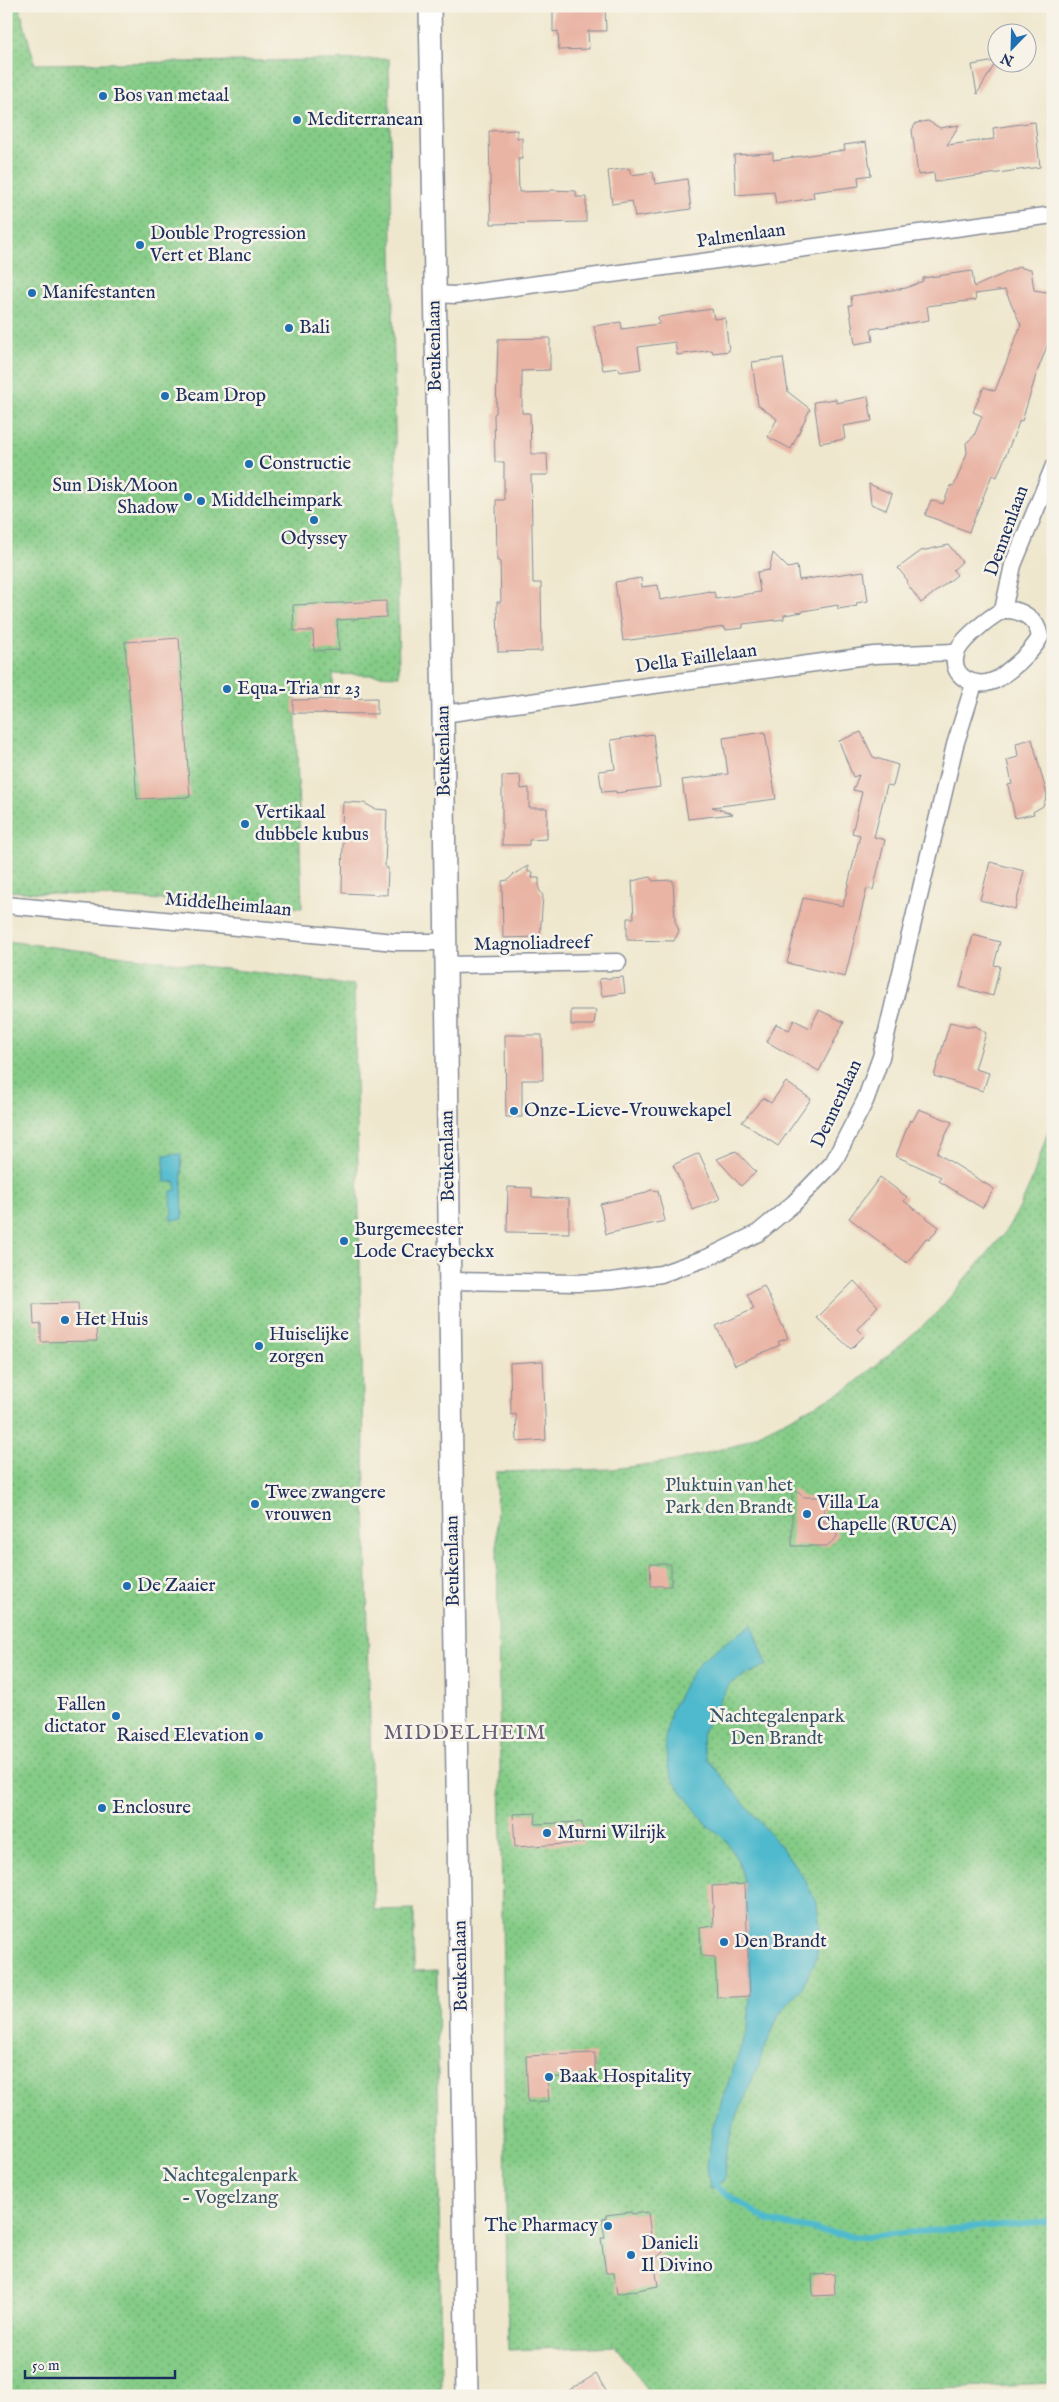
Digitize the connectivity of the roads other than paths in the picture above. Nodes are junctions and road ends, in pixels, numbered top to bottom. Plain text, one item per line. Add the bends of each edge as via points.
1 (430, 6) edge
2 (1053, 215) edge
3 (434, 294) junction
4 (1053, 468) edge
5 (1003, 610) junction
6 (1046, 634) edge
7 (956, 652) junction
8 (974, 684) junction
9 (443, 714) junction
10 (6, 905) edge
11 (446, 942) junction
12 (618, 962) dead end
13 (446, 965) junction
14 (450, 1281) junction
15 (467, 2396) edge

1 - 3 street, Beukenlaan
2 - 3 street, Palmenlaan via 455,295
3 - 9 street, Beukenlaan
4 - 5 street, Dennenlaan via 1013,565
5 - 6 street via 1029,617
5 - 7 street via 987,620
6 - 8 street via 1022,660 999,678
7 - 8 street via 955,666 964,678
7 - 9 street, Della Faillelaan via 874,656
8 - 14 street, Dennenlaan via 955,745 881,1057 865,1102 832,1164 794,1203 758,1233 709,1257 661,1274 612,1282
9 - 11 street, Beukenlaan
10 - 11 street, Middelheimlaan via 395,942
11 - 13 street, Beukenlaan
12 - 13 street, Magnoliadreef
13 - 14 street, Beukenlaan
14 - 15 street, Beukenlaan

